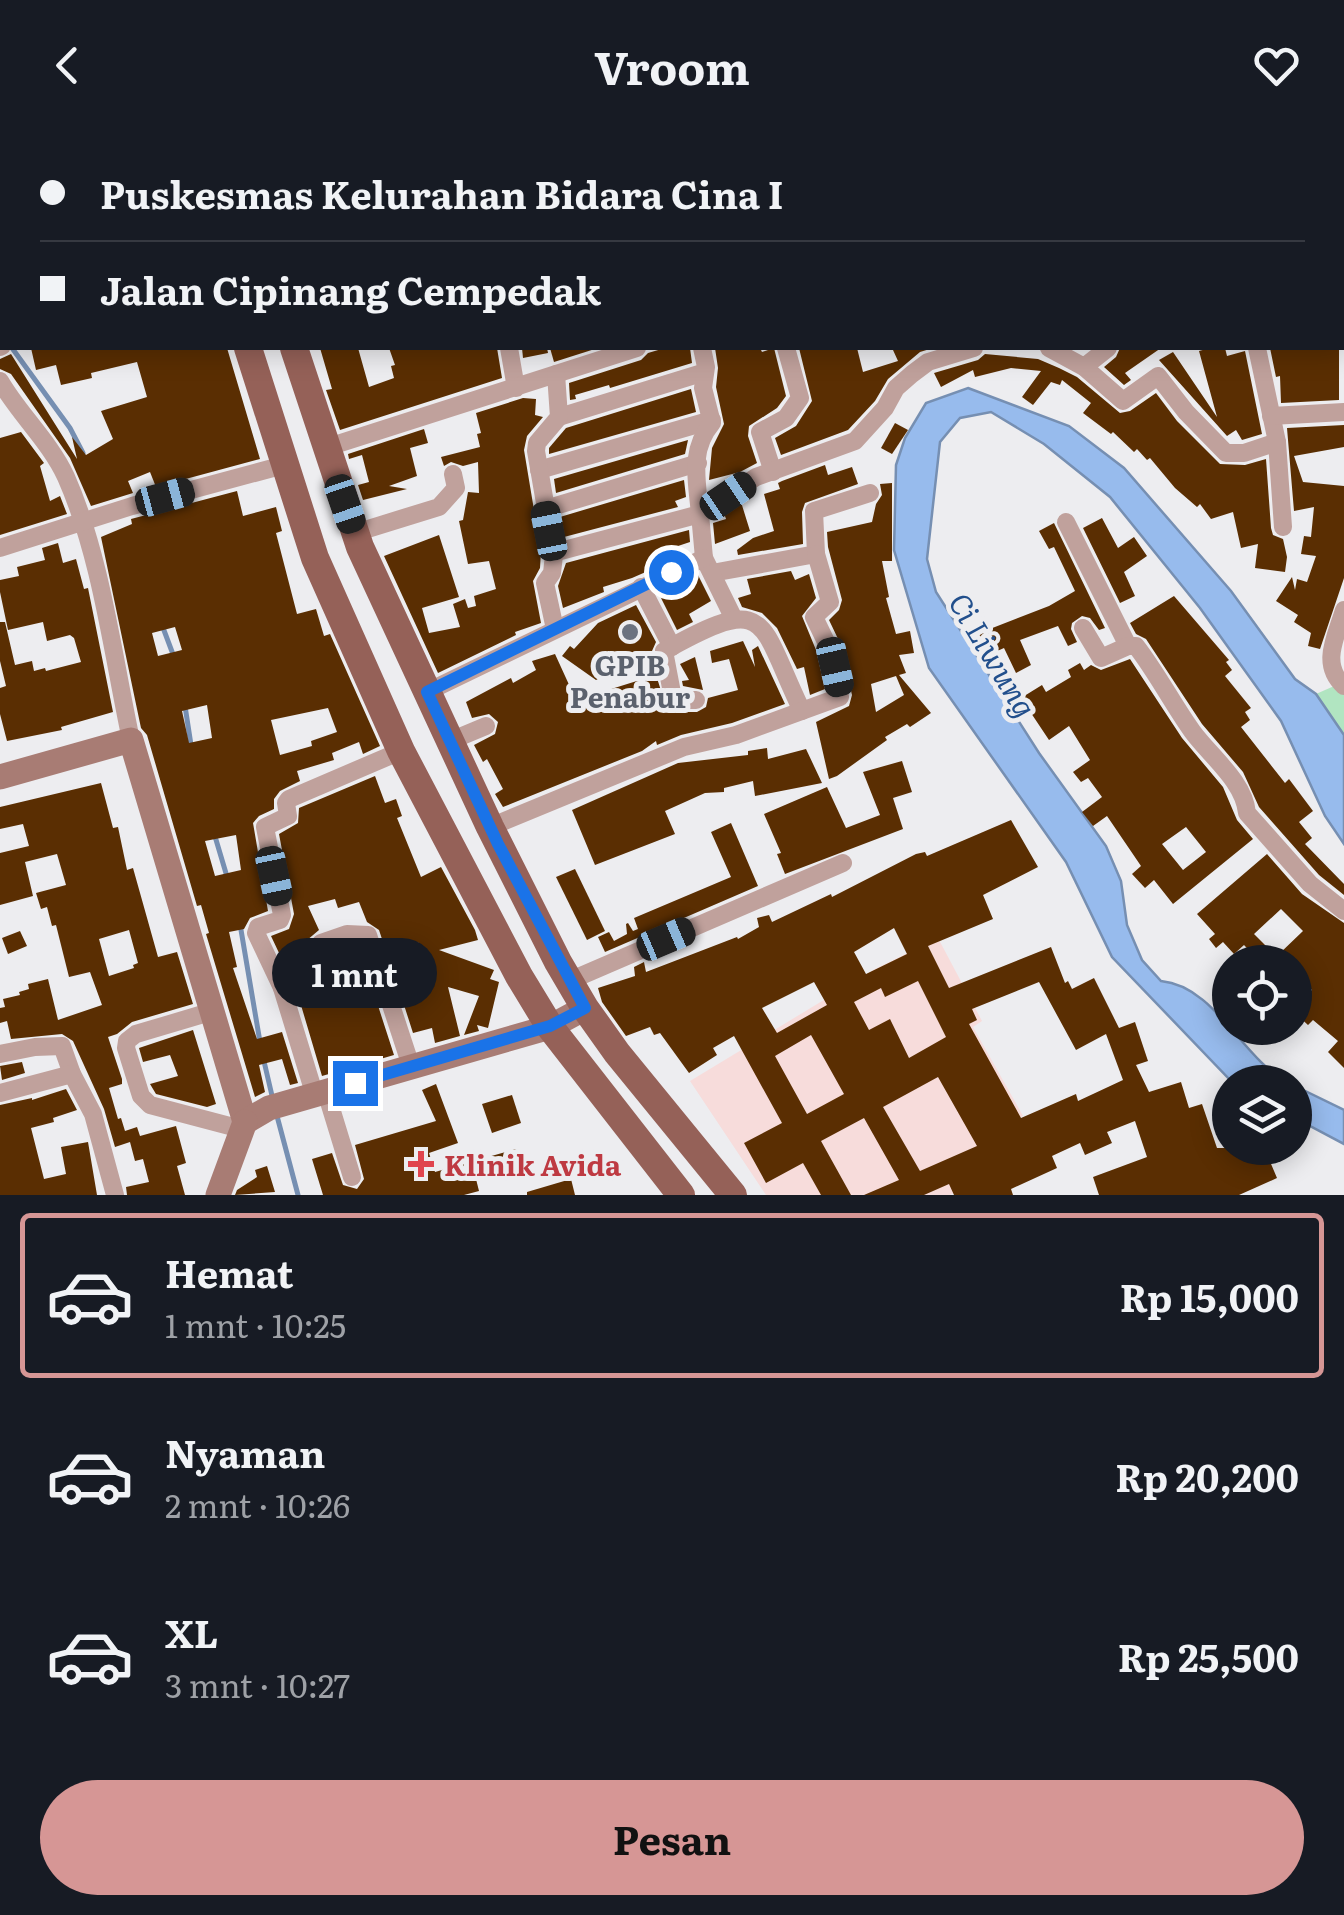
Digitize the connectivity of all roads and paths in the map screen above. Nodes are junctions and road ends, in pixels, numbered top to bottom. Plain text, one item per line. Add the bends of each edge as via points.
1 (249, 350) edge
2 (295, 350) edge
3 (509, 350) edge
4 (702, 350) edge
5 (787, 350) edge
6 (959, 350) edge
7 (1053, 350) edge
8 (1105, 350) edge
9 (1257, 350) edge
10 (608, 352) edge
11 (1084, 366) junction
12 (705, 372) junction
13 (556, 374) junction
14 (0, 381) edge
15 (516, 388) junction
16 (18, 409) junction
17 (1344, 412) edge
18 (1271, 416) junction
19 (559, 417) junction
20 (0, 418) edge
21 (712, 420) junction
22 (1276, 442) junction
23 (325, 448) junction
24 (698, 463) junction
25 (284, 465) junction
26 (538, 470) junction
27 (773, 472) junction
28 (453, 474) dead end
29 (870, 493) dead end
30 (545, 509) junction
31 (700, 514) junction
32 (1066, 522) dead end
33 (81, 524) junction
34 (1283, 527) dead end
35 (354, 533) junction
36 (0, 548) edge
37 (554, 553) junction
38 (816, 554) junction
39 (708, 565) junction
40 (641, 587) junction
41 (1344, 610) edge
42 (733, 617) junction
43 (1083, 628) dead end
44 (555, 629) junction
45 (1128, 646) junction
46 (672, 647) junction
47 (1344, 686) edge
48 (427, 692) junction
49 (696, 700) dead end
50 (802, 711) junction
51 (486, 726) dead end
52 (131, 740) junction
53 (450, 741) junction
54 (401, 751) junction
55 (0, 778) edge
56 (490, 827) junction
57 (843, 863) dead end
58 (1344, 911) edge
59 (569, 981) junction
60 (282, 988) junction
61 (585, 1008) junction
62 (210, 1012) junction
63 (550, 1026) junction
64 (0, 1054) edge
65 (412, 1066) junction
66 (72, 1074) junction
67 (0, 1093) edge
68 (315, 1096) junction
69 (243, 1125) junction
70 (352, 1177) dead end
71 (115, 1195) edge
72 (218, 1195) edge
73 (680, 1195) edge
74 (733, 1195) edge

1 - 25 main road
2 - 23 main road
3 - 15 street
4 - 12 street
5 - 27 street via 800,398 786,418 760,432
6 - 27 street via 928,362 896,388 861,438
7 - 11 street
8 - 11 street
9 - 18 street
10 - 13 street
11 - 22 street via 1123,401 1158,376 1226,453
12 - 19 street
12 - 21 street
13 - 15 street
13 - 19 street
14 - 16 street
15 - 23 street
16 - 20 street
16 - 33 street via 61,468
17 - 18 street
18 - 22 street
19 - 26 street via 536,446
21 - 24 street via 701,436
21 - 26 street
22 - 34 street
23 - 35 main road
24 - 30 street
24 - 31 street
25 - 33 street
25 - 54 main road via 315,558
26 - 30 street
27 - 31 street
28 - 35 street via 456,488 439,508
29 - 38 street via 814,511
30 - 37 street
31 - 37 street
31 - 39 street
32 - 45 street
33 - 36 street
33 - 52 street
35 - 48 main road
37 - 44 street via 545,586
38 - 39 street
38 - 50 street via 830,602 814,617 841,694
39 - 40 street
39 - 42 street
40 - 44 street
40 - 46 street
41 - 47 street via 1330,654 1334,677
42 - 46 street
42 - 50 street via 768,634
43 - 45 street via 1101,658
44 - 48 street
45 - 58 street via 1136,646 1217,758 1246,800 1247,813 1310,884
46 - 49 street via 663,655 672,693
48 - 53 main road
50 - 56 street via 684,747
51 - 53 street
52 - 55 street
52 - 62 street
53 - 56 main road
54 - 60 street via 289,798 288,816 265,826 282,915 256,933
54 - 63 main road
56 - 59 main road
57 - 59 street
59 - 61 main road
60 - 65 street via 320,974 321,944 368,935
60 - 68 street
61 - 63 street
61 - 74 main road
62 - 69 street
62 - 69 street via 136,1034 126,1048 145,1102
63 - 65 street
63 - 73 main road
64 - 66 street via 62,1046
65 - 68 street
66 - 67 street
66 - 71 street via 93,1114
68 - 69 street via 270,1108
68 - 70 street
69 - 72 street

